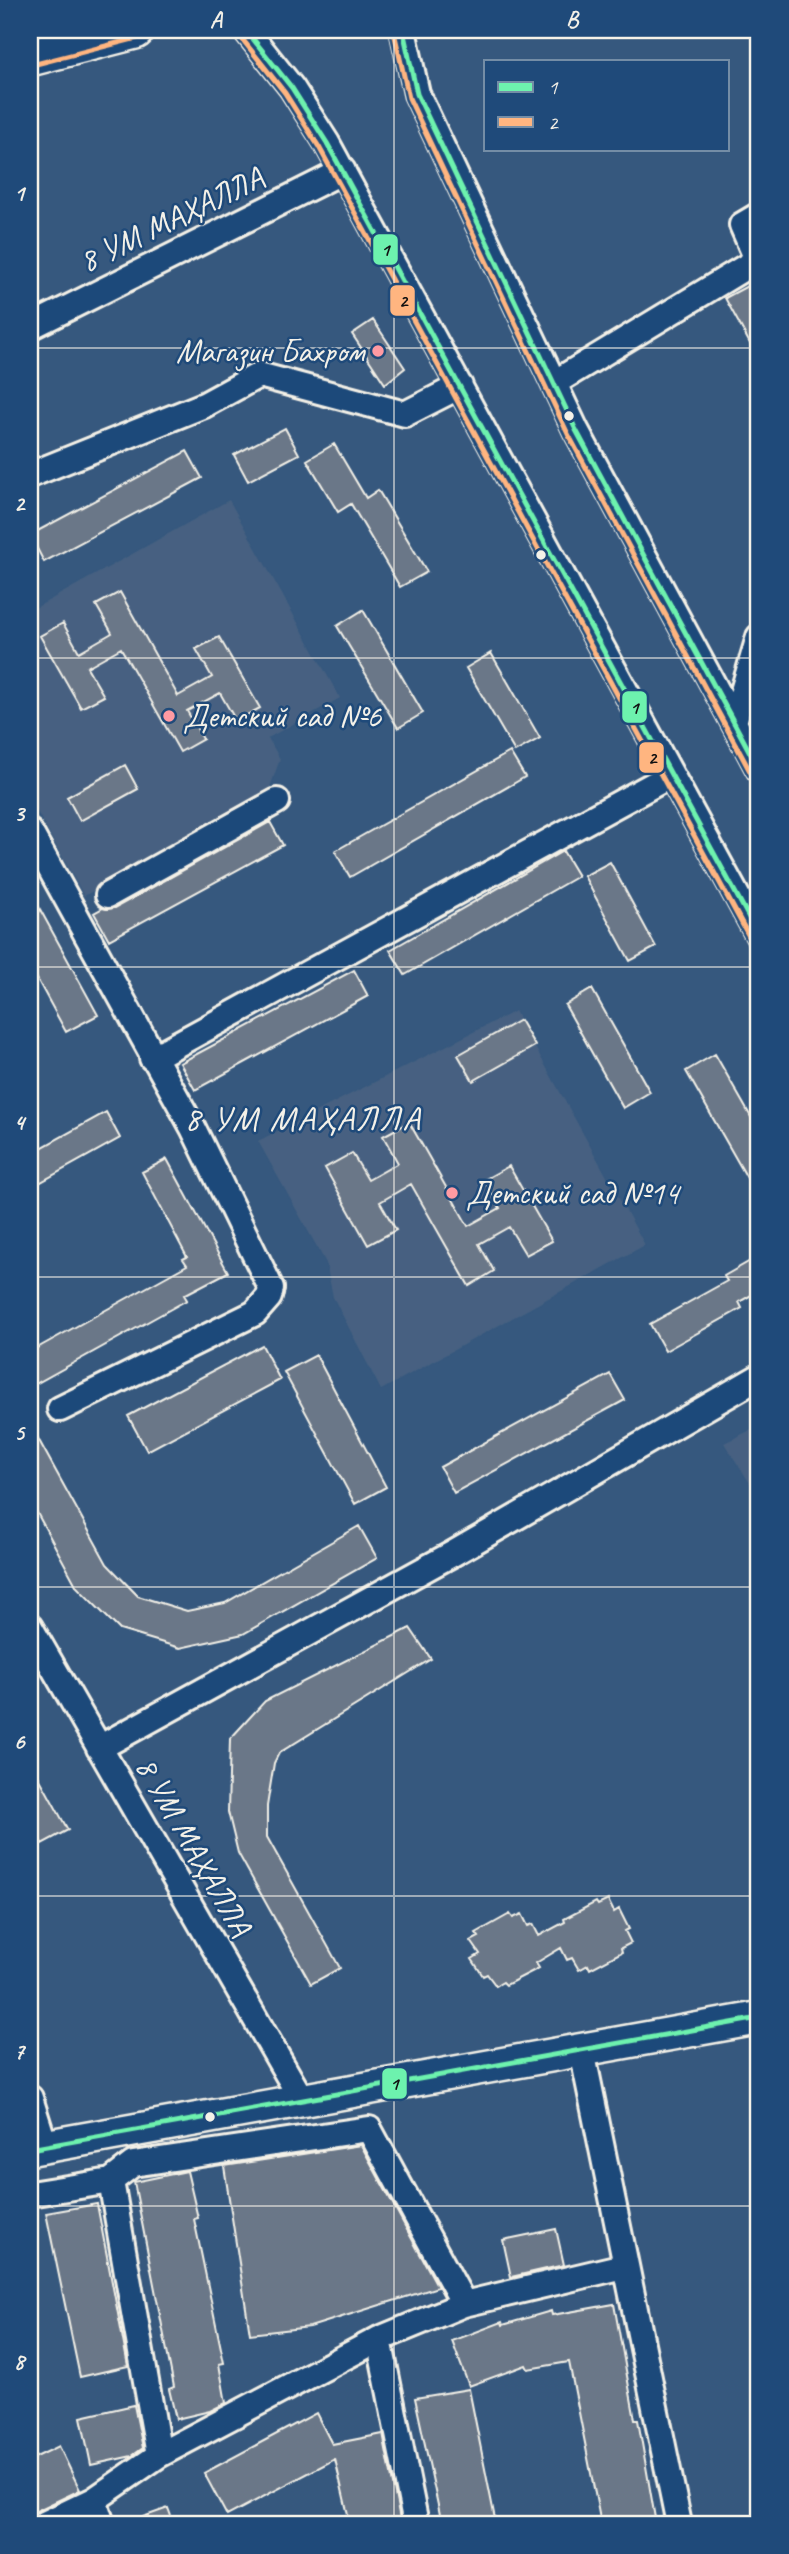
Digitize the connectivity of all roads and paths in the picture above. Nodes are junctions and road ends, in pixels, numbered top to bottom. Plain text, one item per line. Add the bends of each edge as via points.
1 (135, 30) edge
2 (246, 30) edge
3 (403, 30) edge
4 (30, 57) edge
5 (343, 171) junction
6 (759, 215) edge
7 (758, 262) edge
8 (30, 327) edge
9 (554, 383) junction
10 (460, 386) junction
11 (30, 475) edge
12 (759, 637) edge
13 (734, 722) junction
14 (759, 769) edge
15 (671, 775) junction
16 (276, 801) dead end
17 (30, 832) edge
18 (108, 895) dead end
19 (751, 901) edge
20 (759, 936) edge
21 (152, 1058) junction
22 (759, 1377) edge
23 (60, 1409) dead end
24 (30, 1627) edge
25 (99, 1748) junction
26 (759, 2018) edge
27 (582, 2051) junction
28 (30, 2098) edge
29 (301, 2098) junction
30 (37, 2147) edge
31 (111, 2181) junction
32 (30, 2194) edge
33 (624, 2266) junction
34 (464, 2304) junction
35 (379, 2339) junction
36 (159, 2455) junction
37 (94, 2500) junction
38 (44, 2524) edge
39 (102, 2524) edge
40 (416, 2524) edge
41 (679, 2524) edge

1 - 4 highway
2 - 5 street via 292,88
3 - 9 street via 417,94
5 - 8 street, 8 УМ МАҲАЛЛА
5 - 10 street
6 - 7 street via 742,225
7 - 9 street
9 - 13 street
10 - 11 street via 405,414 259,375 204,405
10 - 15 street
12 - 13 street
13 - 14 street
15 - 19 street
15 - 21 street
16 - 18 street
17 - 21 street
19 - 20 street
21 - 23 street via 193,1128 271,1288 269,1297 255,1313
22 - 25 street via 454,1553
24 - 25 street, 8 УМ МАҲАЛЛА
25 - 29 street, 8 УМ МАҲАЛЛА
26 - 27 main road
27 - 29 main road
27 - 33 street
28 - 30 street
29 - 30 main road
31 - 32 street
31 - 34 street via 133,2164 369,2130
31 - 36 street
33 - 34 street
33 - 41 street
34 - 35 street
35 - 36 street
35 - 40 street
36 - 37 street
37 - 38 street
37 - 39 street

